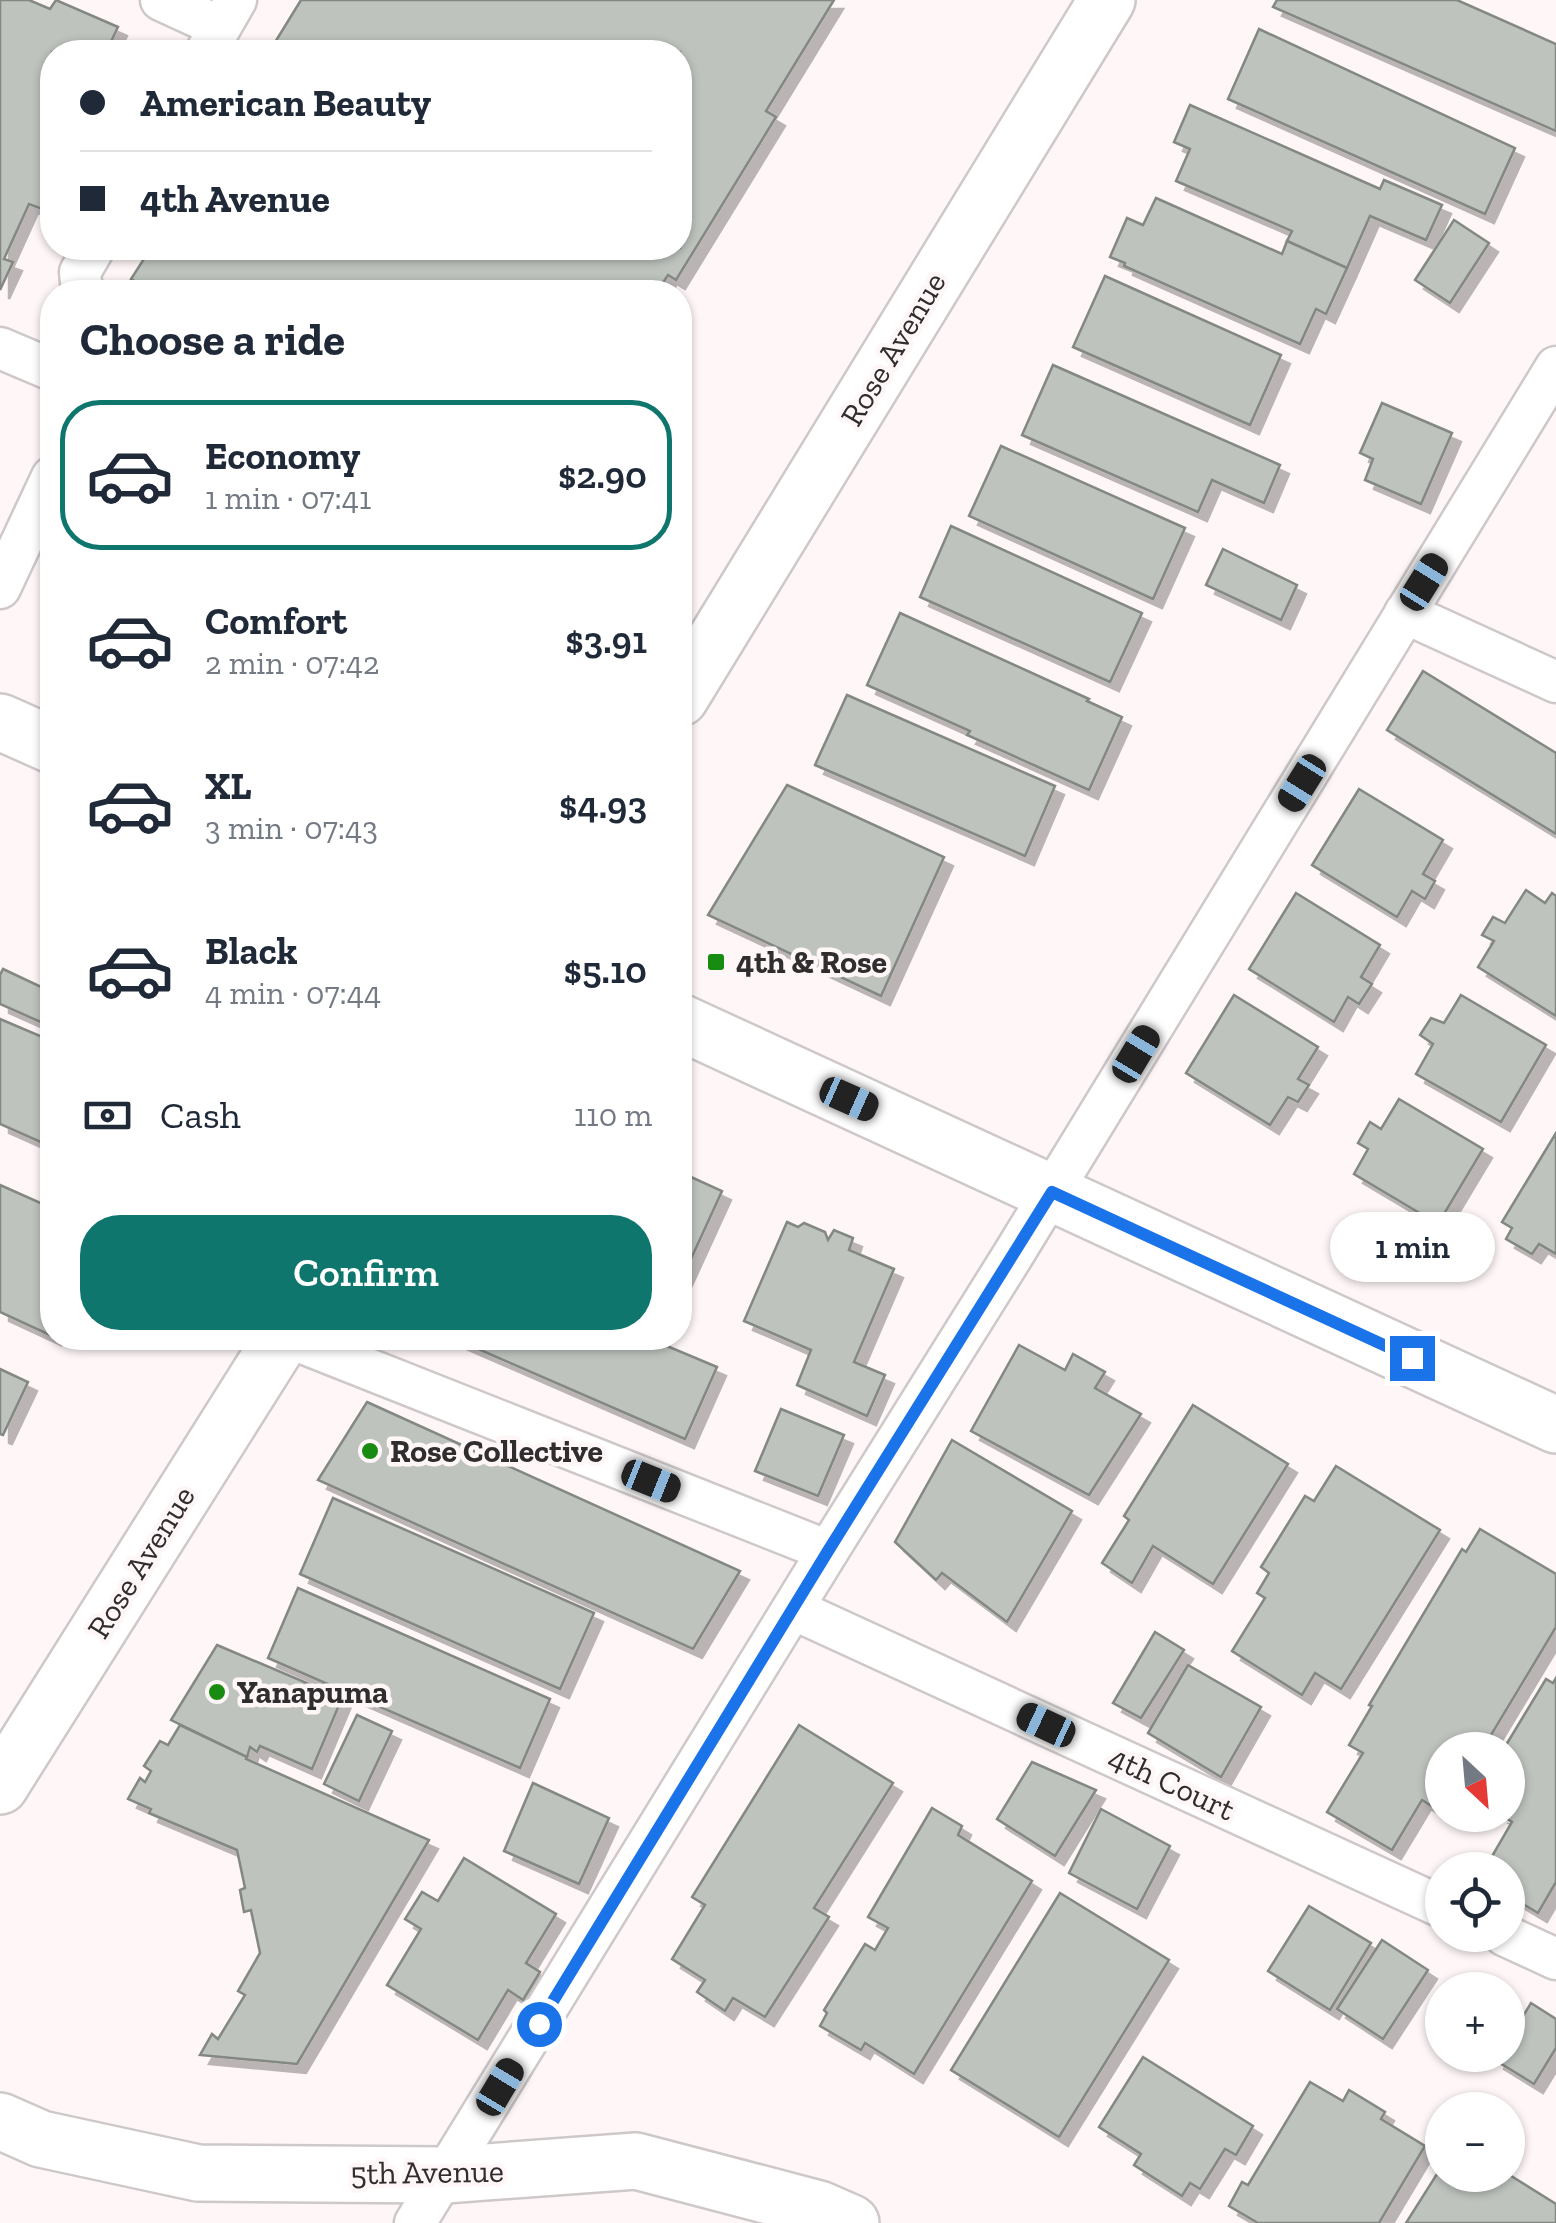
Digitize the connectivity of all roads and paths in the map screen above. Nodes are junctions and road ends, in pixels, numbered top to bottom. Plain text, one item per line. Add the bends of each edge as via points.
1 (162, 0) edge
2 (1106, 0) edge
3 (220, 26) edge
4 (0, 348) edge
5 (40, 365) edge
6 (1556, 366) edge
7 (40, 503) edge
8 (0, 588) edge
9 (1405, 613) junction
10 (692, 678) edge
11 (1556, 682) edge
12 (0, 722) edge
13 (40, 739) edge
14 (692, 1027) edge
15 (1052, 1192) junction
16 (274, 1350) edge
17 (320, 1350) edge
18 (1556, 1425) edge
19 (828, 1551) junction
20 (793, 1609) junction
21 (0, 1786) edge
22 (1425, 1899) edge
23 (1525, 1945) edge
24 (1556, 1959) edge
25 (0, 2121) edge
26 (445, 2175) junction
27 (415, 2223) edge
28 (851, 2223) edge

1 - 3 lane
2 - 10 street, Rose Avenue
4 - 5 lane
6 - 9 lane
7 - 8 lane
9 - 11 lane
9 - 15 lane
12 - 13 street
14 - 15 street
15 - 18 street
15 - 19 lane
16 - 21 street, Rose Avenue
17 - 19 lane
19 - 20 lane
20 - 22 lane, 4th Court
20 - 26 lane
23 - 24 lane
25 - 26 street, 5th Avenue via 41,2139 198,2174
26 - 27 lane
26 - 28 street, 5th Avenue via 636,2161

